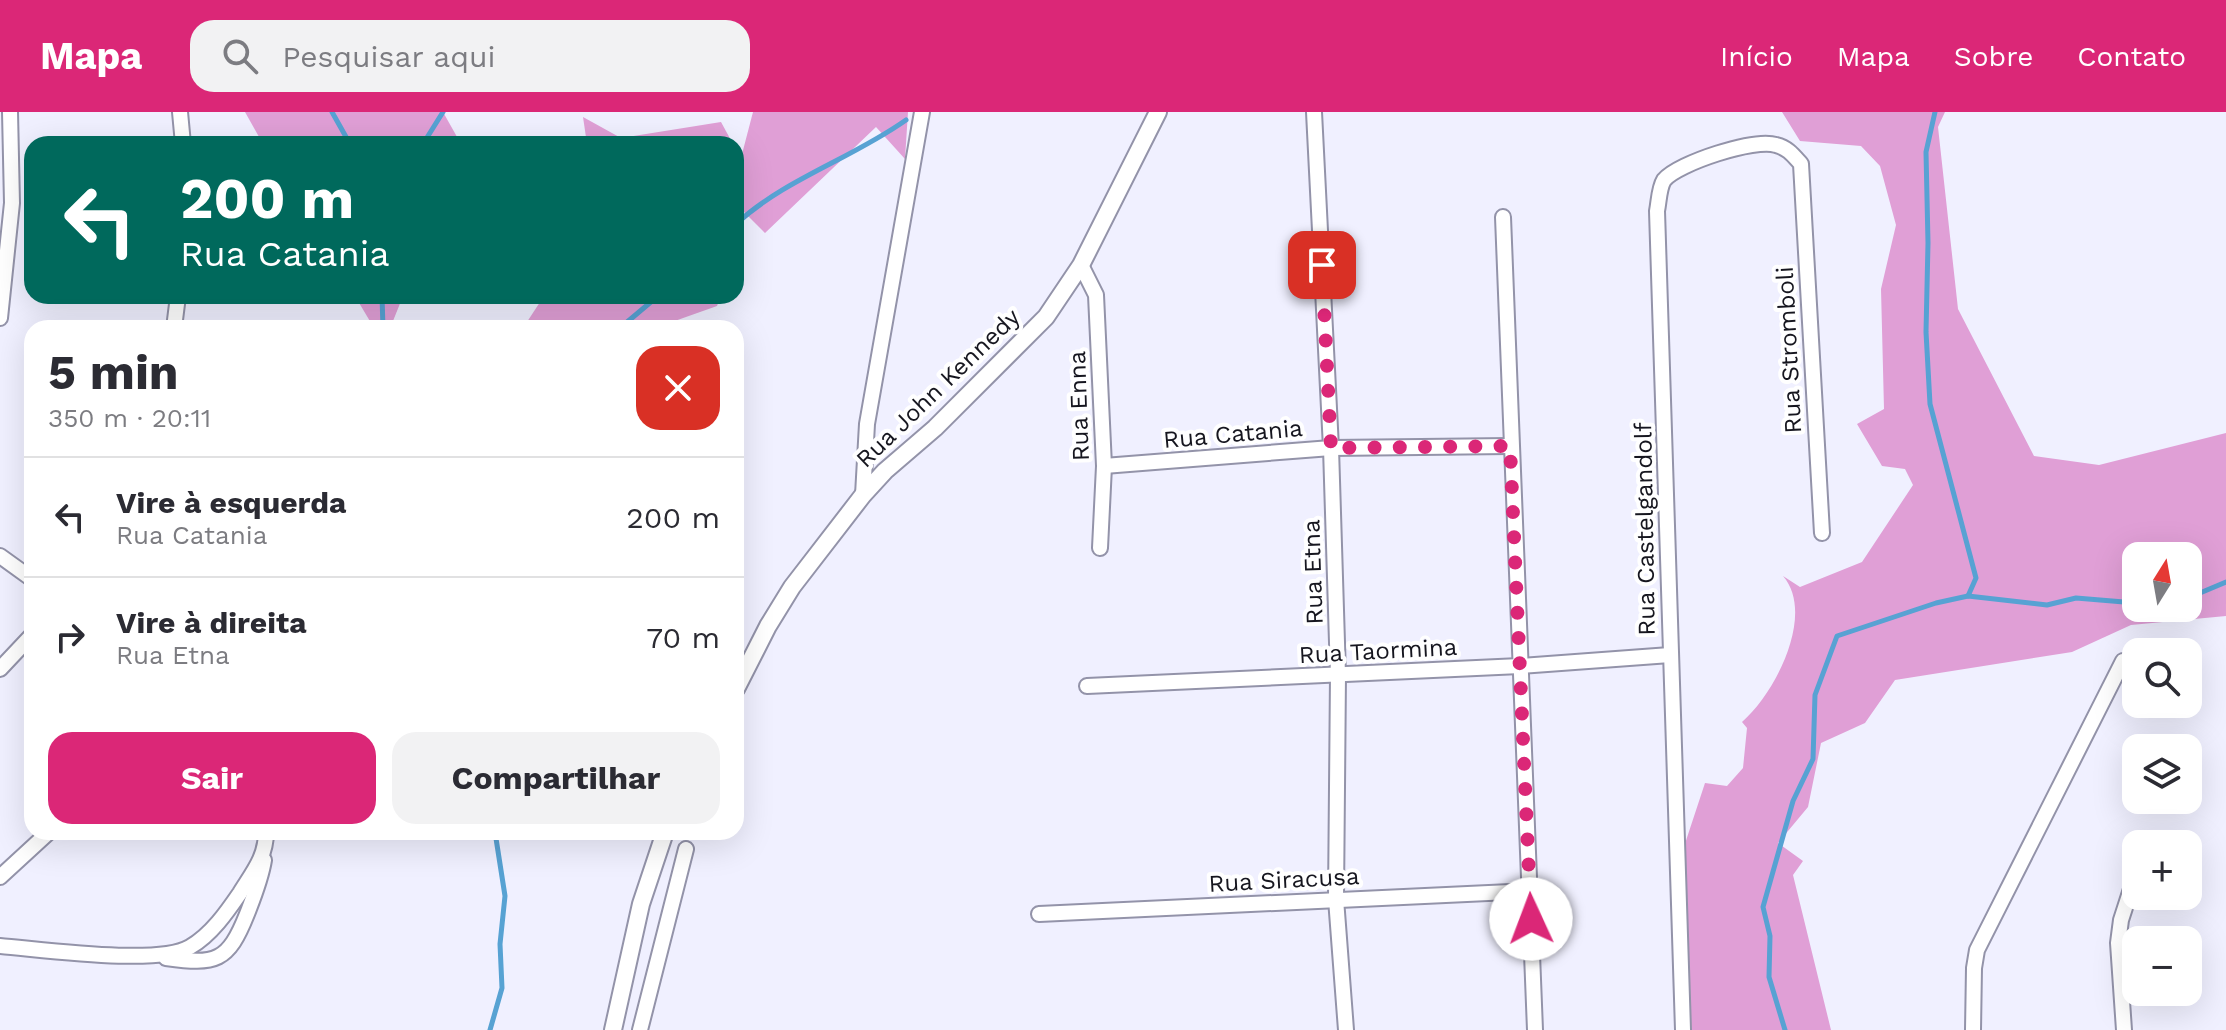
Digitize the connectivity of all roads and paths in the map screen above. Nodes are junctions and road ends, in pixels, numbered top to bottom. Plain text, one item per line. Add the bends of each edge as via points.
1 (10, 112) edge
2 (180, 112) edge
3 (922, 112) edge
4 (1158, 112) edge
5 (1314, 112) edge
6 (182, 136) edge
7 (1801, 164) joint
8 (1503, 217) dead end
9 (1081, 265) junction
10 (0, 318) edge
11 (1510, 446) junction
12 (1331, 448) junction
13 (1104, 466) junction
14 (863, 495) junction
15 (1822, 533) dead end
16 (1100, 548) dead end
17 (0, 556) edge
18 (24, 573) edge
19 (24, 644) edge
20 (1670, 655) junction
21 (2122, 663) edge
22 (1520, 666) junction
23 (0, 669) edge
24 (744, 673) edge
25 (1338, 675) junction
26 (1087, 686) dead end
27 (40, 840) edge
28 (266, 840) edge
29 (662, 840) edge
30 (686, 849) dead end
31 (265, 851) junction
32 (0, 877) edge
33 (1531, 891) junction
34 (1336, 899) junction
35 (2124, 910) edge
36 (1039, 914) dead end
37 (0, 946) edge
38 (137, 954) junction
39 (613, 1030) edge
40 (640, 1030) edge
41 (1346, 1030) edge
42 (1535, 1030) edge
43 (1683, 1030) edge
44 (1973, 1030) edge
45 (2124, 1030) edge

1 - 10 street via 12,203
2 - 6 street
3 - 14 street via 867,424
4 - 9 street, Rua John Kennedy
5 - 12 street, Rua Etna
7 - 15 street, Rua Stromboli
7 - 20 street, Rua Castelgandolf via 1774,144 1751,144 1675,170 1662,183 1657,211
8 - 11 street
9 - 13 street, Rua Enna via 1096,295
9 - 14 street, Rua John Kennedy via 1046,317
11 - 12 street, Rua Catania
11 - 22 street
12 - 13 street, Rua Catania
12 - 25 street, Rua Etna
13 - 16 street, Rua Enna
14 - 24 street, Rua John Kennedy via 792,587
17 - 18 street
19 - 23 street
20 - 22 street, Rua Taormina
20 - 43 street, Rua Castelgandolf
21 - 44 street via 1977,950
22 - 25 street, Rua Taormina
22 - 33 street
25 - 26 street, Rua Taormina
25 - 34 street, Rua Etna
27 - 32 street
28 - 31 street
29 - 39 street via 641,904
30 - 40 street
31 - 38 street via 225,916 193,946 166,955
31 - 38 street via 256,891 232,947 209,959 186,961
33 - 34 street, Rua Siracusa
33 - 42 street
34 - 36 street, Rua Siracusa
34 - 41 street, Rua Etna
35 - 45 street via 2118,943
37 - 38 street

